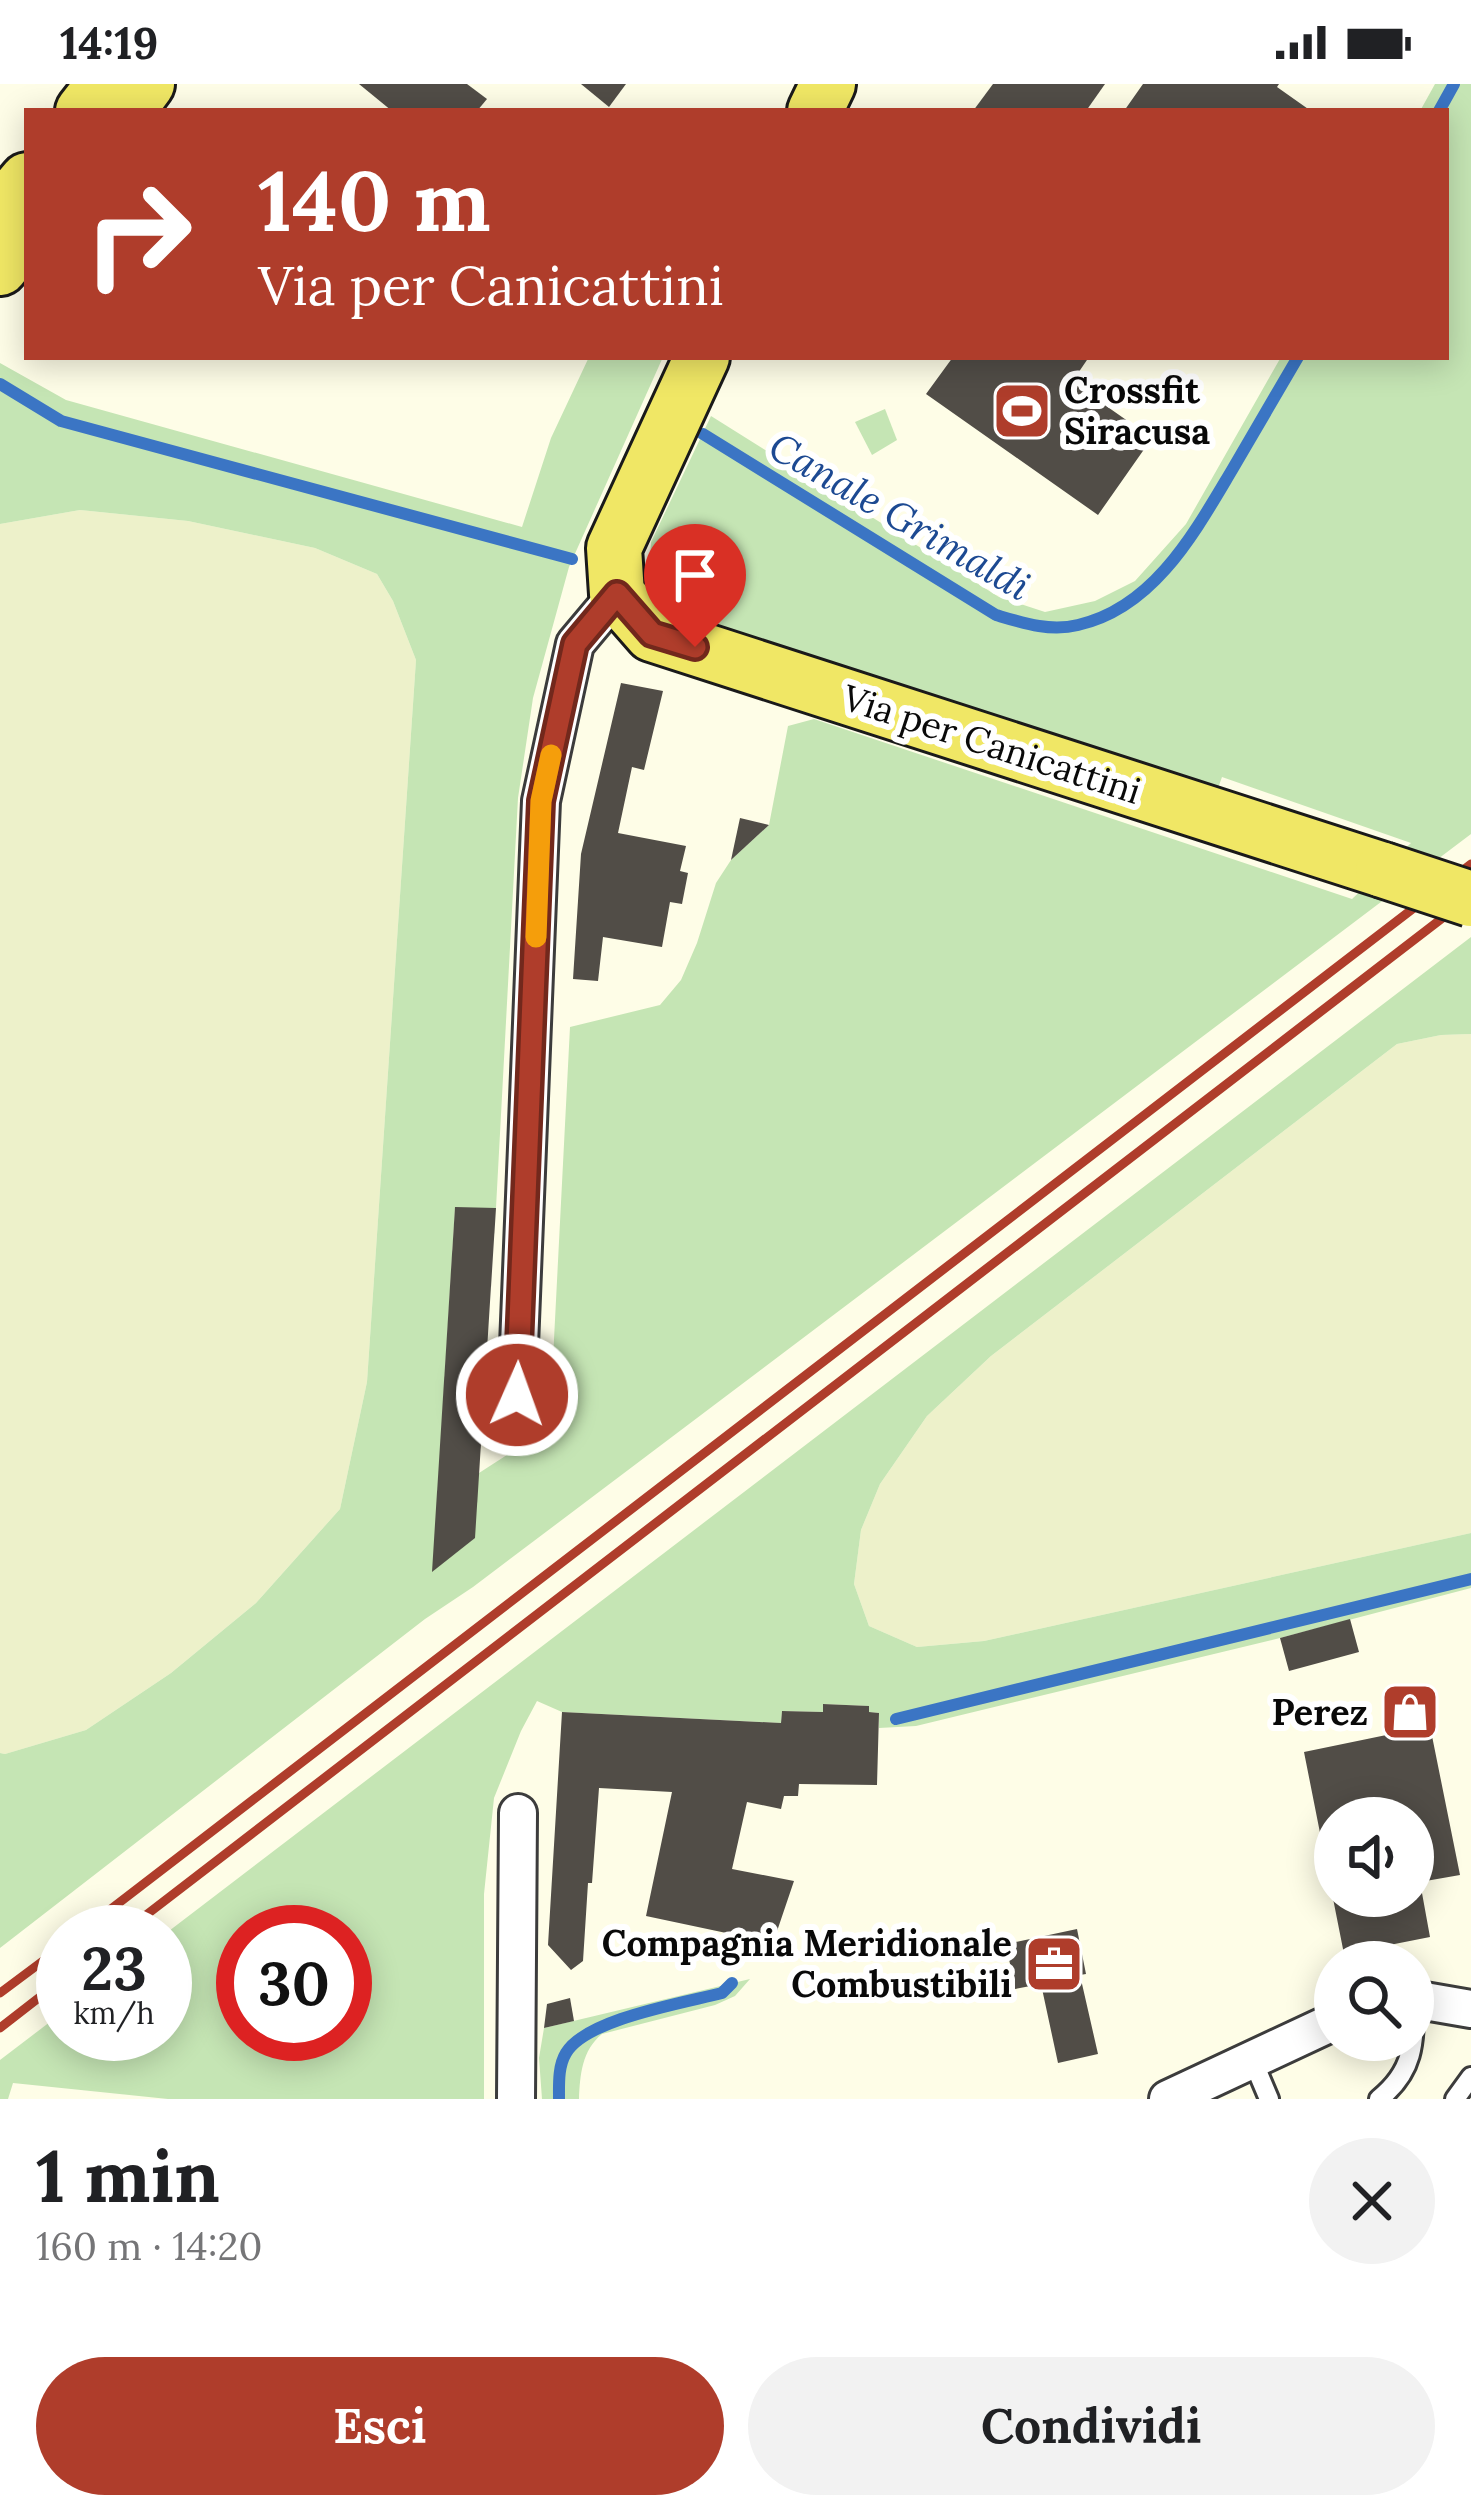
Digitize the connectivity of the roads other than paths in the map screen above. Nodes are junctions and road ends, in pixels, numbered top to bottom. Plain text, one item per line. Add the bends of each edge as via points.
1 (104, 84) edge
2 (84, 108) edge
3 (24, 184) edge
4 (0, 213) edge
5 (24, 238) edge
6 (0, 268) edge
7 (701, 360) edge
8 (617, 594) junction
9 (1471, 899) edge
10 (517, 1395) dead end
11 (518, 1813) dead end
12 (1434, 2003) edge
13 (1471, 2009) edge
14 (1314, 2031) edge
15 (1253, 2061) junction
16 (1409, 2061) edge
17 (1471, 2077) edge
18 (516, 2099) edge
19 (1168, 2099) edge
20 (1269, 2099) edge
21 (1378, 2099) edge
22 (1455, 2099) edge

1 - 2 main road
3 - 4 main road
5 - 6 main road
7 - 8 main road via 614,548
8 - 9 main road, Via per Canicattini, bridge via 652,634
8 - 10 street via 575,644 541,801
11 - 18 street
12 - 13 street
14 - 15 street
15 - 19 street
15 - 20 lane
16 - 21 lane
17 - 22 lane

